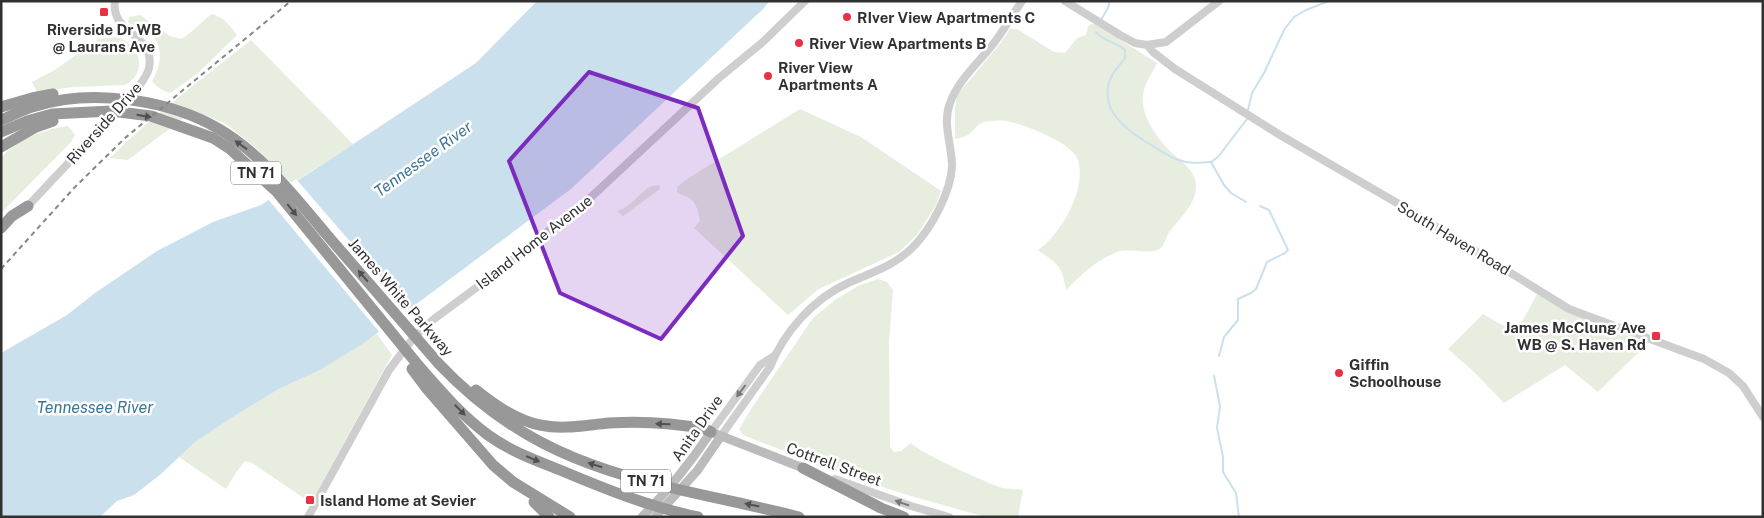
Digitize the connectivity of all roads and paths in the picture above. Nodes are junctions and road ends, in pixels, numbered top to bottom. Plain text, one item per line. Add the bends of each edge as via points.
1 (115, 1) edge
2 (805, 1) edge
3 (1022, 1) edge
4 (1065, 1) edge
5 (1219, 1) edge
6 (1147, 45) junction
7 (93, 98) junction
8 (1, 107) edge
9 (78, 112) junction
10 (1, 120) edge
11 (1, 132) edge
12 (1, 147) edge
13 (28, 206) junction
14 (1, 228) edge
15 (1, 234) edge
16 (381, 321) junction
17 (504, 415) junction
18 (1763, 417) edge
19 (716, 434) junction
20 (803, 468) junction
21 (513, 482) junction
22 (308, 517) edge
23 (550, 517) edge
24 (570, 517) edge
25 (642, 517) edge
26 (655, 517) edge
27 (698, 517) edge
28 (799, 517) edge
29 (904, 517) edge
30 (949, 517) edge

1 - 13 street, Riverside Drive via 118,21 147,49 150,62 147,74 135,92
2 - 22 street, Island Home Avenue via 589,199 414,337 389,370
3 - 19 street, Anita Drive via 998,38 966,74 949,105 947,118 952,166 936,215 922,236 890,266 847,284 808,310 774,356 760,366
4 - 6 street via 1125,38
5 - 6 street via 1166,42
6 - 18 street, South Haven Road via 1175,69 1280,135 1569,309 1704,359 1724,370 1743,386
7 - 8 highway via 74,92 61,93
7 - 10 highway, James White Parkway / TN 71 via 49,102
17 -> 7 highway, James White Parkway / TN 71 via 476,400 452,378 287,188 253,154 220,130 191,115 151,103
9 - 11 highway, James White Parkway / TN 71 via 52,114
9 - 12 highway via 36,127
9 -> 16 highway, James White Parkway / TN 71 via 111,111 151,116 213,138 230,149 277,192
13 - 14 highway
13 - 15 street, Riverside Drive
16 - 21 highway via 427,389 493,465
16 -> 27 highway, James White Parkway / TN 71 via 442,392 470,420 506,447 607,490
19 -> 17 highway via 706,429 668,424 612,423 555,428
28 -> 17 highway, James White Parkway / TN 71 via 639,479 575,458
19 - 20 main road, Cottrell Street
19 - 25 main road, Anita Drive
19 - 26 main road, Anita Drive via 697,471
20 - 29 highway
30 -> 20 street, Cottrell Street
21 - 23 highway
21 - 24 highway

